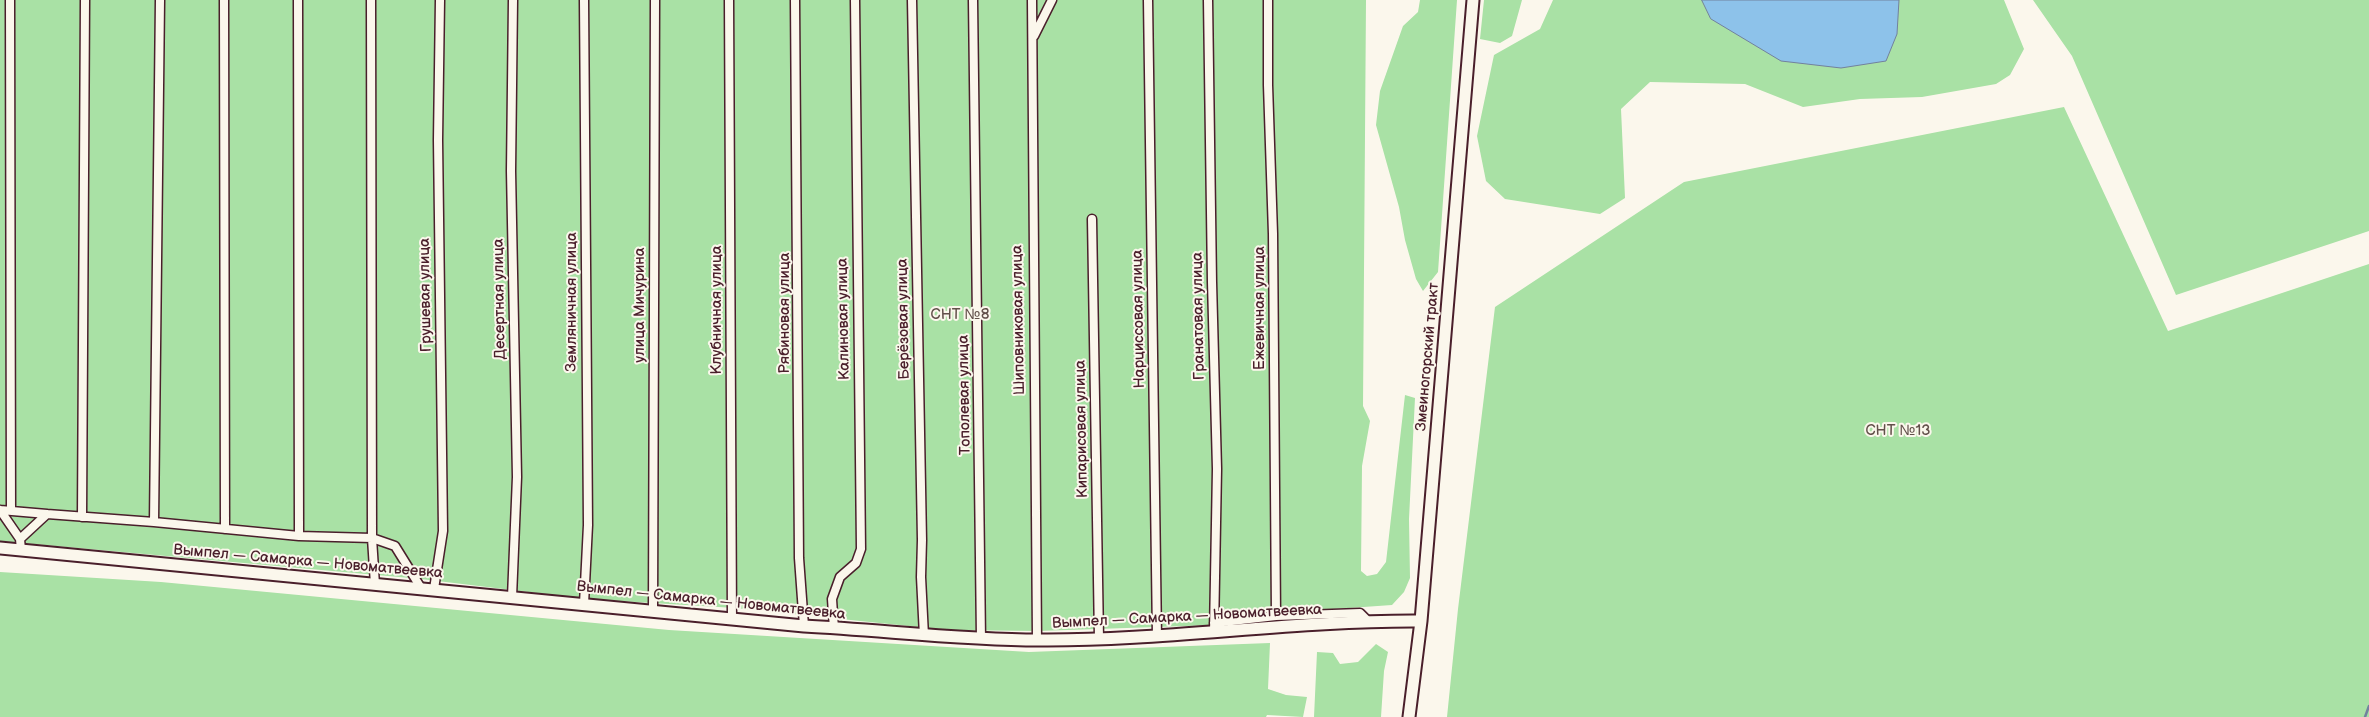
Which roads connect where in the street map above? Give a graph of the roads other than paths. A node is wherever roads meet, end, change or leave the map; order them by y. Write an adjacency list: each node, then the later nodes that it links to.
1 (10, 0): 25 (street)
2 (85, 0): 27 (street)
3 (160, 0): 28 (street)
4 (224, 0): 29 (street)
5 (298, 0): 30 (street)
6 (371, 0): 31 (street)
7 (440, 0): 36 (street, Грушевая улица)
8 (513, 0): 37 (street, Десертная улица)
9 (584, 0): 38 (street, Земляничная улица)
10 (655, 0): 39 (street, улица Мичурина)
11 (729, 0): 41 (street, Клубничная улица)
12 (796, 0): 44 (street, Рябиновая улица)
13 (855, 0): 46 (street, Калиновая улица)
14 (912, 0): 47 (street, Берёзовая улица)
15 (973, 0): 50 (street, Тополевая улица)
16 (1032, 0): 22 (street, Шиповниковая улица)
17 (1052, 0): 22 (street)
18 (1148, 0): 48 (street, Нарциссовая улица)
19 (1208, 0): 45 (street, Гранатовая улица)
20 (1268, 0): 40 (street, Ежевичная улица)
21 (1473, 0): 43 (main road, Змеиногорский тракт)
22 (1033, 38): 51 (street, Шиповниковая улица)
23 (1092, 220): 49 (street, Кипарисовая улица)
24 (0, 510): 25 (street); 32 (street)
25 (11, 511): 26 (street)
26 (47, 514): 27 (street); 32 (street)
27 (82, 517): 28 (street)
28 (154, 522): 29 (street)
29 (225, 529): 30 (street)
30 (299, 536): 31 (street)
31 (372, 538): 34 (street); 35 (street)
32 (21, 545): 33 (main road, Вымпел — Самарка — Новоматвеевка); 34 (main road, Вымпел — Самарка — Новоматвеевка)
33 (0, 548)
34 (375, 585): 35 (main road, Вымпел — Самарка — Новоматвеевка)
35 (421, 588): 36 (main road, Вымпел — Самарка — Новоматвеевка)
36 (434, 589): 37 (main road, Вымпел — Самарка — Новоматвеевка)
37 (512, 596): 38 (main road, Вымпел — Самарка — Новоматвеевка)
38 (584, 604): 39 (main road, Вымпел — Самарка — Новоматвеевка)
39 (653, 611): 41 (main road, Вымпел — Самарка — Новоматвеевка)
40 (1276, 616): 42 (street); 45 (street)
41 (732, 619): 44 (main road, Вымпел — Самарка — Новоматвеевка)
42 (1368, 621): 43 (main road, Вымпел — Самарка — Новоматвеевка); 45 (main road, Вымпел — Самарка — Новоматвеевка)
43 (1421, 622): 52 (main road, Змеиногорский тракт)
44 (804, 626): 46 (main road, Вымпел — Самарка — Новоматвеевка)
45 (1214, 628): 48 (main road, Вымпел — Самарка — Новоматвеевка)
46 (834, 629): 47 (main road, Вымпел — Самарка — Новоматвеевка)
47 (924, 636): 50 (main road, Вымпел — Самарка — Новоматвеевка)
48 (1157, 637): 49 (main road, Вымпел — Самарка — Новоматвеевка)
49 (1099, 638): 51 (main road, Вымпел — Самарка — Новоматвеевка)
50 (981, 639): 51 (main road, Вымпел — Самарка — Новоматвеевка)
51 (1037, 640)
52 (1409, 717)

